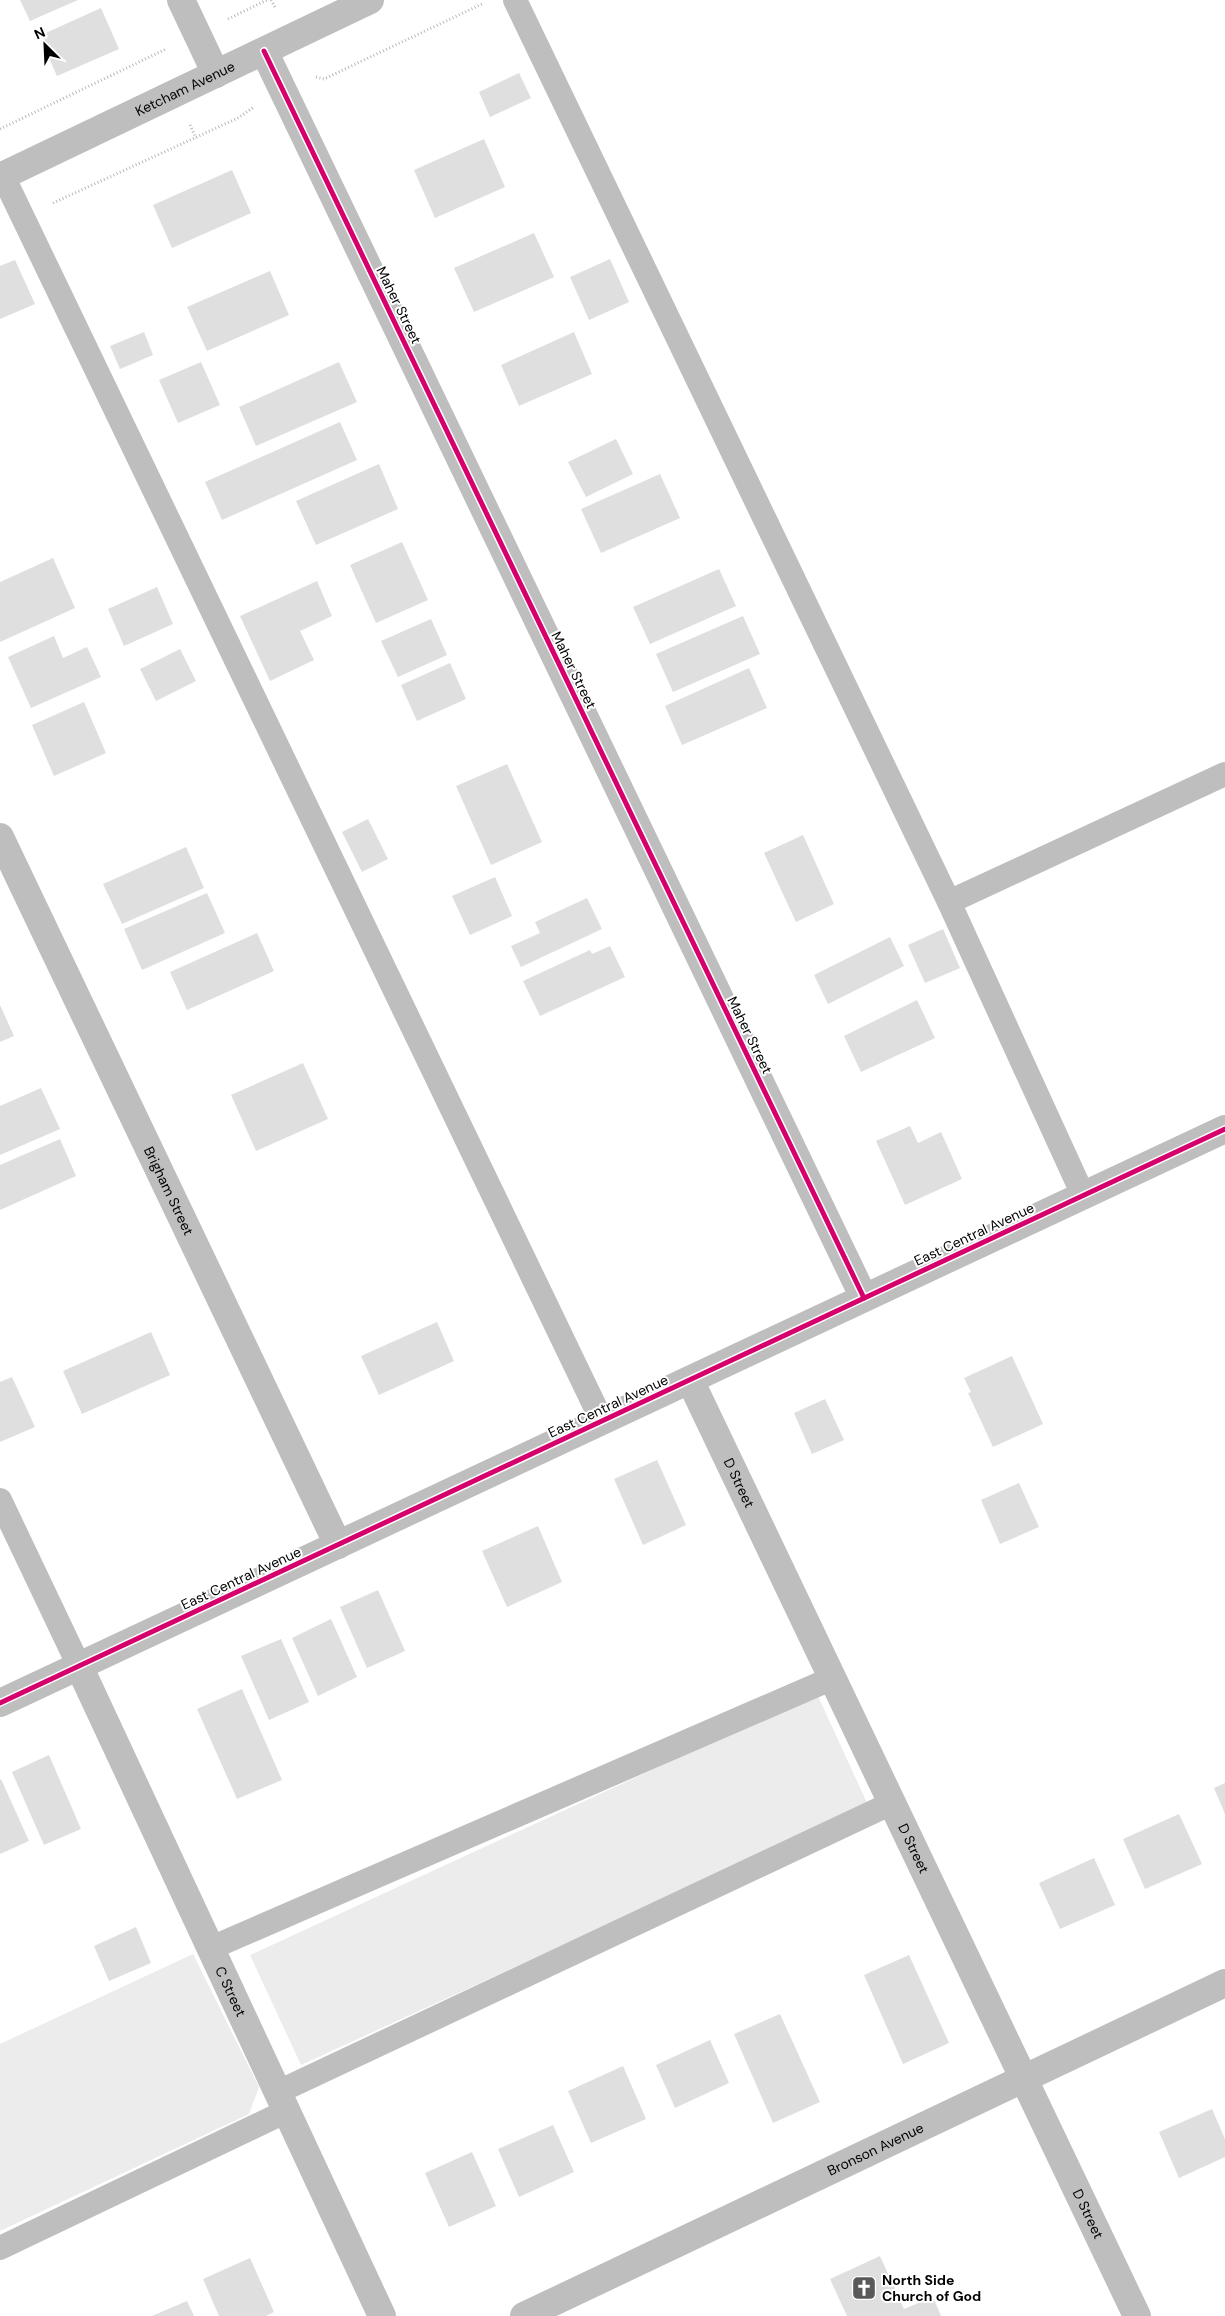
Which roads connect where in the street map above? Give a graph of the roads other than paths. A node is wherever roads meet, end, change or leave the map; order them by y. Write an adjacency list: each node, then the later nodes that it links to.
1 (181, 0): 5 (street)
2 (370, 0): 4 (street, Ketcham Avenue)
3 (515, 0): 9 (lane)
4 (264, 51): 5 (street, Ketcham Avenue); 12 (street, Maher Street)
5 (216, 74): 6 (street, Ketcham Avenue)
6 (1, 177): 14 (lane)
7 (1225, 774): 9 (lane)
8 (0, 837): 16 (street, Brigham Street)
9 (949, 902): 11 (lane)
10 (1225, 1129): 11 (street, East Central Avenue)
11 (1083, 1195): 12 (street, East Central Avenue)
12 (864, 1298): 13 (street, East Central Avenue)
13 (690, 1380): 14 (street, East Central Avenue); 18 (street, D Street)
14 (602, 1421): 16 (street, East Central Avenue)
15 (0, 1500): 17 (lane)
16 (338, 1545): 17 (street, East Central Avenue)
17 (79, 1666): 19 (street, East Central Avenue); 21 (street, C Street)
18 (833, 1678): 20 (street, D Street); 21 (lane)
19 (0, 1703)
20 (892, 1803): 23 (street, D Street); 24 (lane)
21 (211, 1948): 24 (street, C Street)
22 (1225, 1982): 23 (street, Bronson Avenue)
23 (1024, 2078): 27 (street, Bronson Avenue); 28 (street, D Street)
24 (282, 2102): 25 (lane); 26 (street, C Street)
25 (0, 2248)
26 (382, 2316)
27 (524, 2316)
28 (1137, 2316)

